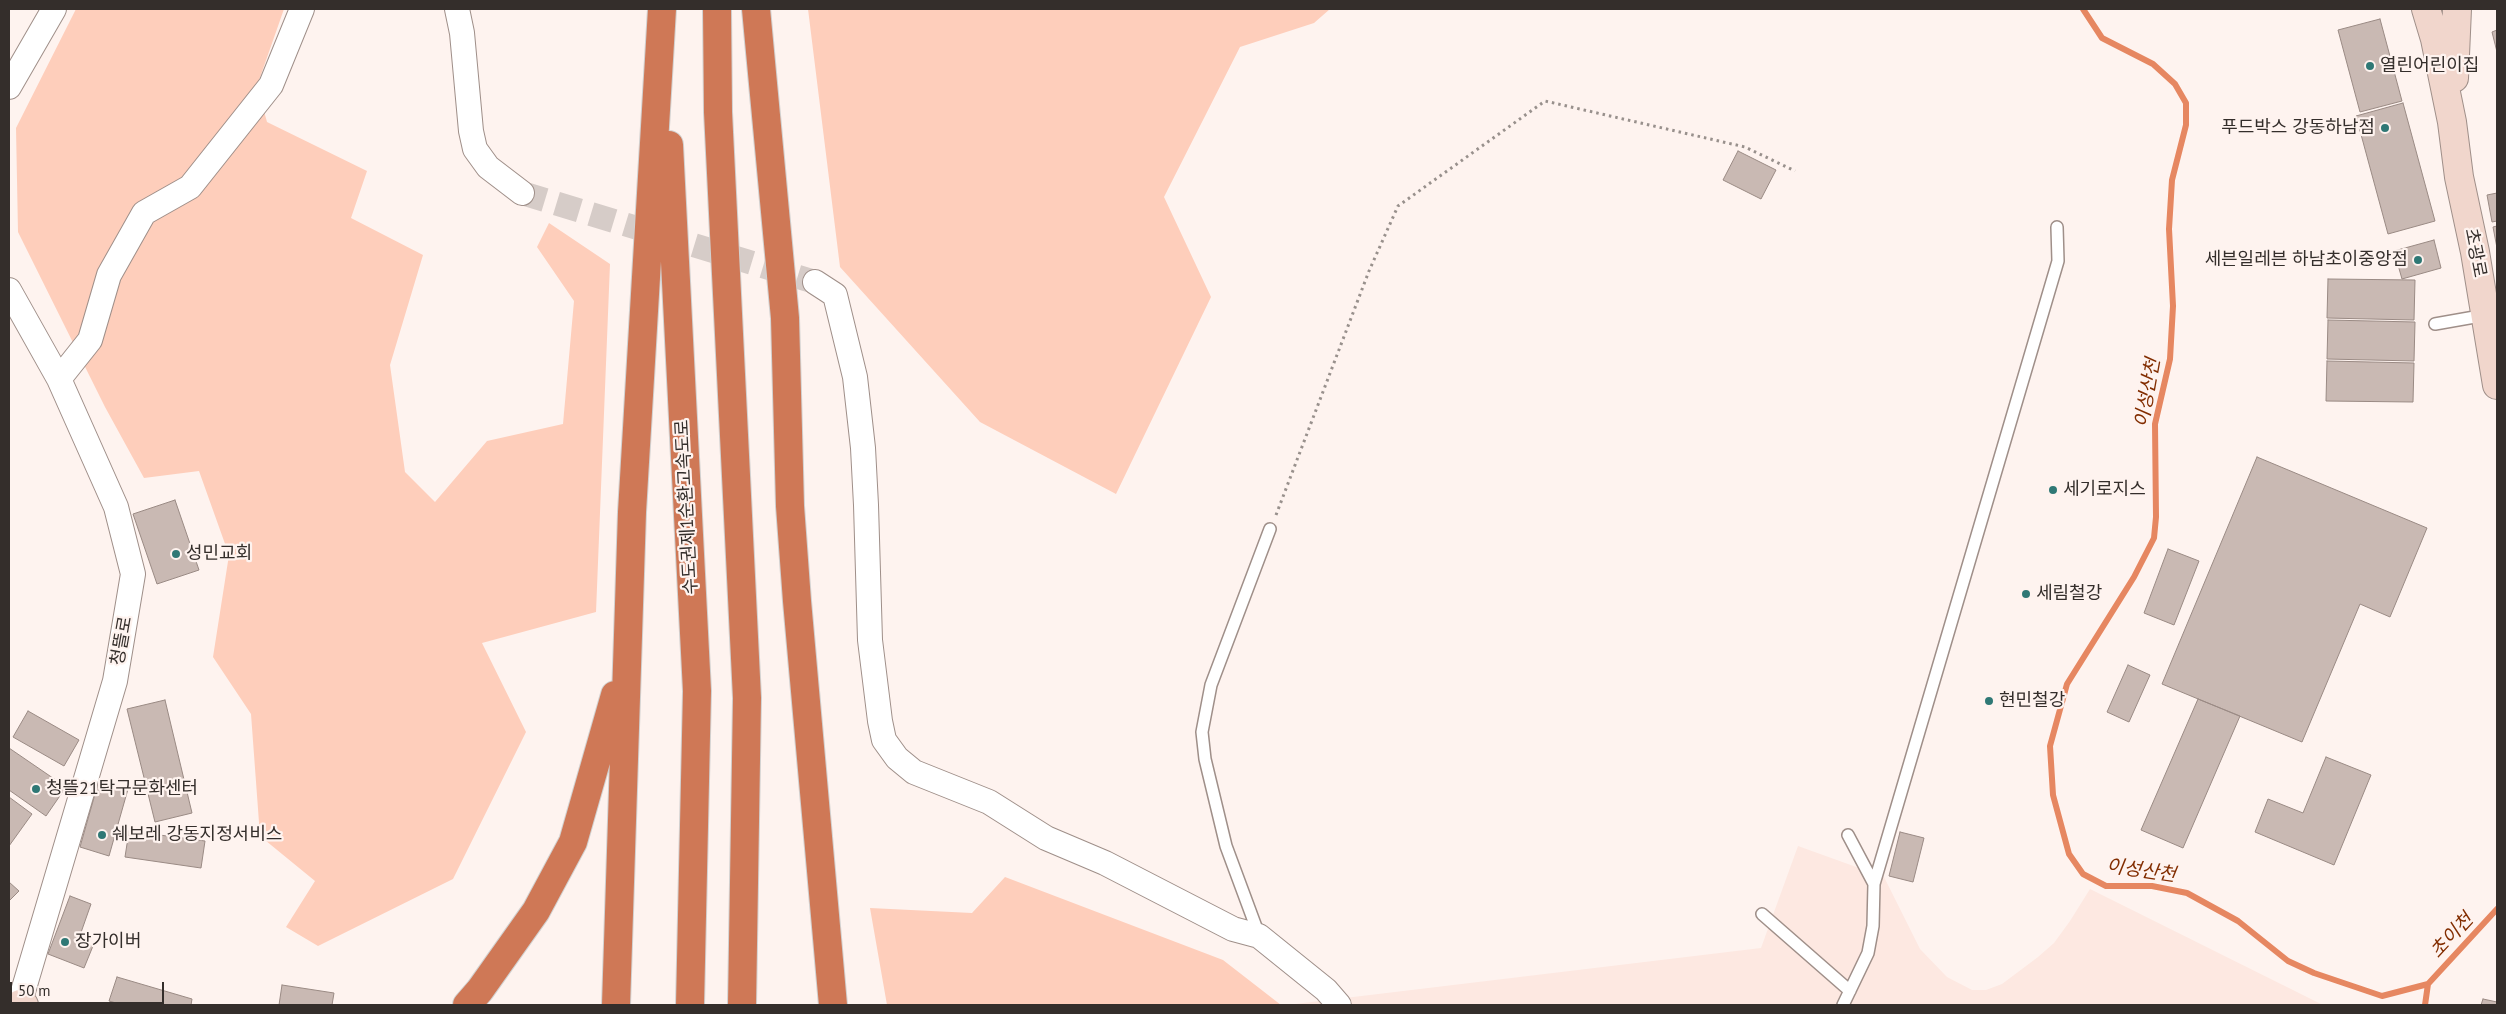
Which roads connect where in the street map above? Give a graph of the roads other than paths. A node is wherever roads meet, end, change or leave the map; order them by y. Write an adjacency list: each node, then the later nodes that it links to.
1 (54, 9): 9 (street)
2 (302, 9): 17 (street)
3 (457, 9): 11 (street)
4 (662, 9): 20 (highway); 29 (highway, 수도권제1순환고속도로)
5 (717, 9): 30 (highway)
6 (756, 9): 31 (highway)
7 (2426, 9): 10 (street, 초광로)
8 (2457, 9): 10 (street, 초광로)
9 (9, 87)
10 (2452, 122): 15 (street, 초광로)
11 (522, 193)
12 (2057, 227): 22 (lane)
13 (815, 282): 24 (street)
14 (9, 290): 17 (street, 청뜰로)
15 (2486, 315): 16 (lane); 18 (street, 초광로)
16 (2435, 324)
17 (59, 379): 26 (street, 청뜰로)
18 (2497, 385)
19 (1270, 529): 24 (lane)
20 (626, 652): 27 (highway); 28 (highway)
21 (1848, 836): 22 (lane)
22 (1874, 884): 25 (lane)
23 (1762, 914): 25 (lane)
24 (1259, 936): 32 (street)
25 (1850, 991): 33 (lane)
26 (21, 1005)
27 (467, 1005)
28 (616, 1005)
29 (690, 1005)
30 (742, 1005)
31 (833, 1005)
32 (1339, 1005)
33 (1844, 1005)

